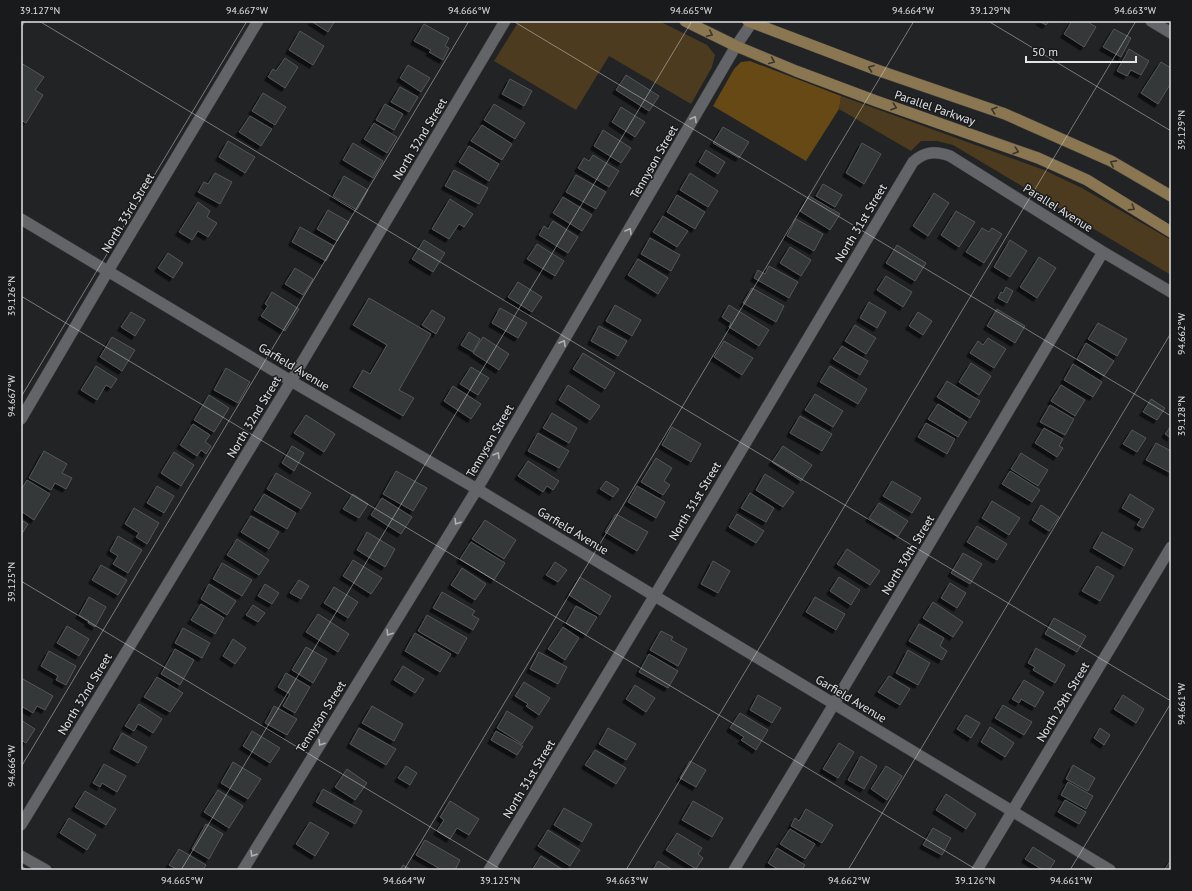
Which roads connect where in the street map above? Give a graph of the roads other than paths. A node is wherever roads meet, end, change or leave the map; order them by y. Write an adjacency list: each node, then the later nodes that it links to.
1 (258, 21): 13 (street, North 33rd Street)
2 (505, 21): 15 (street, North 32nd Street)
3 (685, 21): 7 (main road, Parallel Parkway, one-way to 7)
4 (1151, 21): 6 (street)
5 (751, 22): 7 (street, Tennyson Street); 9 (main road, Parallel Parkway, one-way to 5)
6 (1171, 33)
7 (736, 46): 11 (main road, Parallel Parkway, one-way to 11); 17 (street, Tennyson Street, one-way to 7)
8 (930, 153): 12 (street, Parallel Avenue); 19 (street, North 31st Street)
9 (1171, 196)
10 (21, 219): 13 (street, Garfield Avenue)
11 (1171, 232)
12 (1103, 252): 14 (street, Parallel Avenue); 20 (street, North 30th Street)
13 (108, 270): 15 (street, Garfield Avenue); 16 (street, North 33rd Street)
14 (1171, 292)
15 (291, 381): 17 (street, Garfield Avenue); 22 (street, North 32nd Street)
16 (21, 419)
17 (477, 489): 19 (street, Garfield Avenue); 25 (street, Tennyson Street, one-way to 25)
18 (1171, 547): 21 (street, North 29th Street)
19 (655, 595): 20 (street, Garfield Avenue); 26 (street, North 31st Street)
20 (834, 704): 21 (street, Garfield Avenue); 27 (street, North 30th Street)
21 (1012, 811): 28 (street, North 29th Street); 29 (street, Garfield Avenue)
22 (21, 825)
23 (21, 856): 24 (street)
24 (46, 870)
25 (243, 870)
26 (489, 870)
27 (734, 870)
28 (976, 870)
29 (1110, 870)

